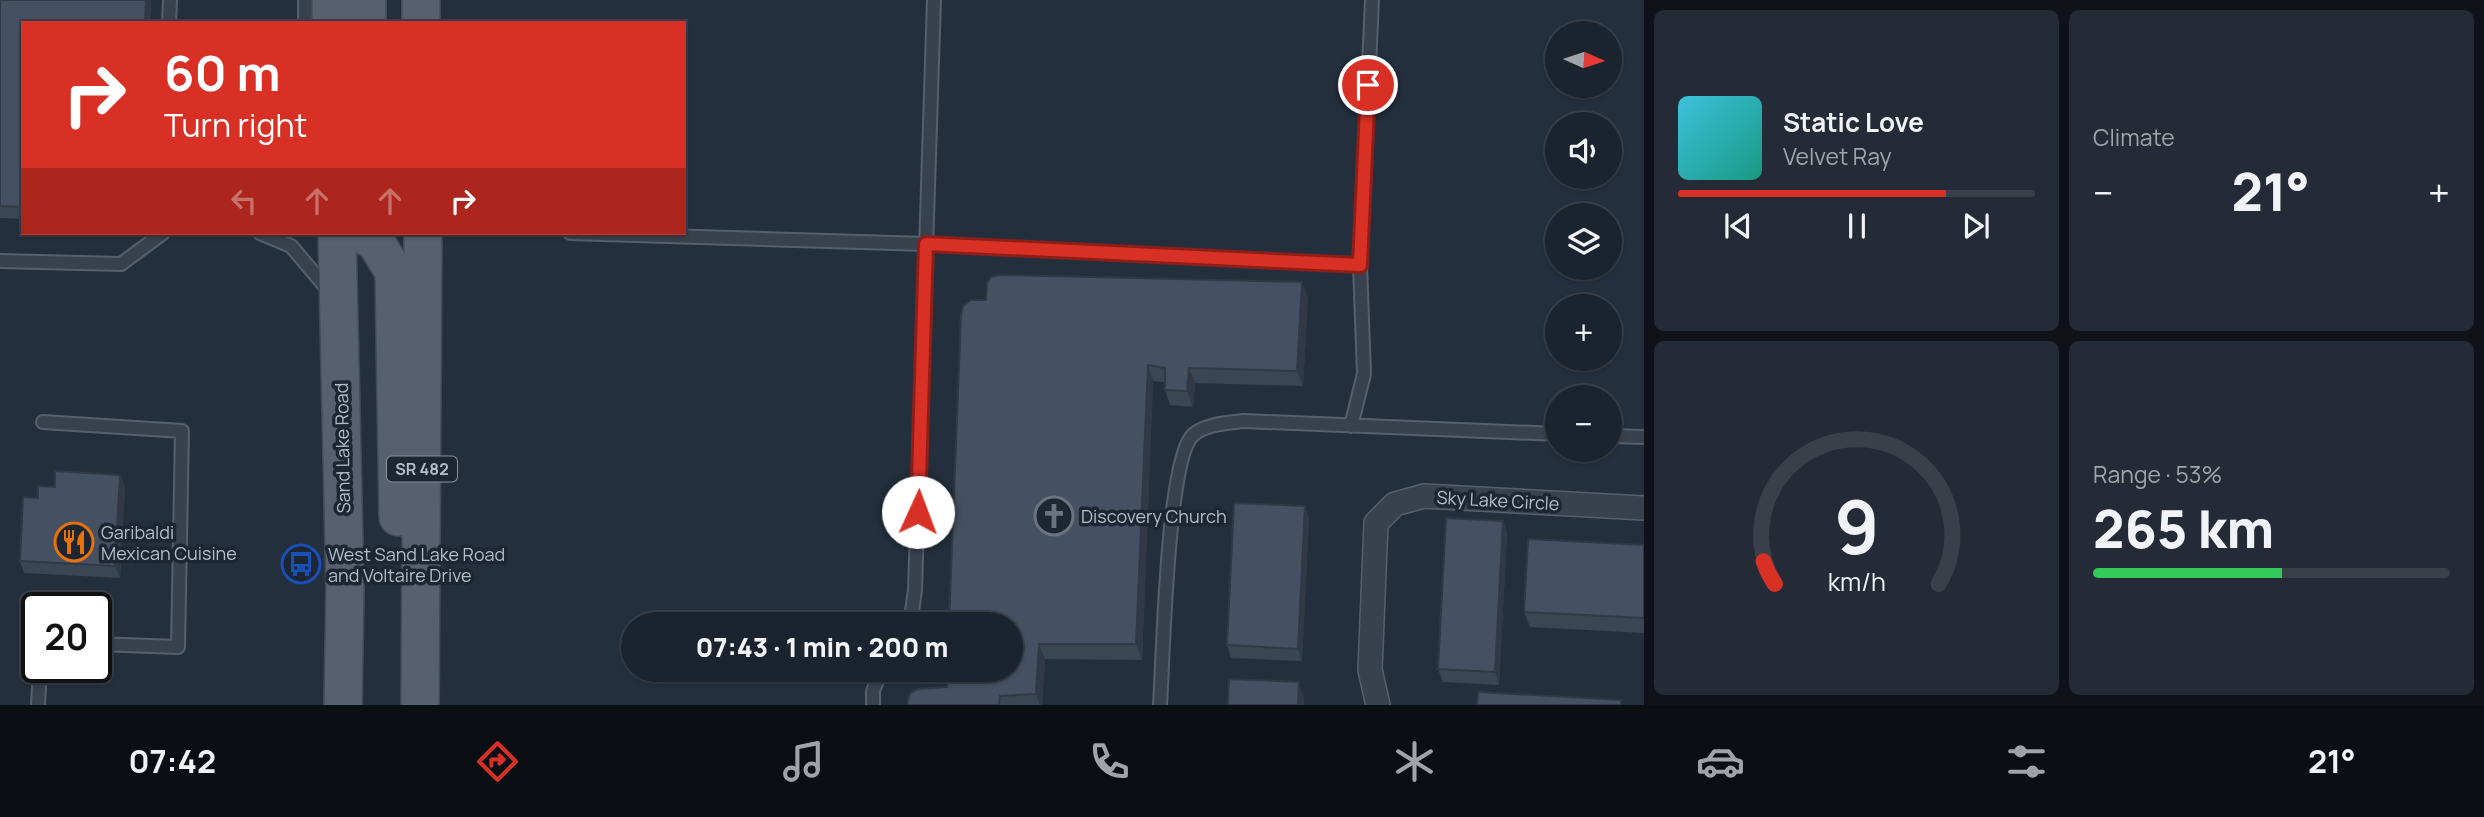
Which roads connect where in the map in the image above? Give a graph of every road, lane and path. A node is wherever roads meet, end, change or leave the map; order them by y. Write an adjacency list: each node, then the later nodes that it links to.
1 (170, 0): 8 (lane)
2 (305, 0): 9 (lane)
3 (331, 0): 10 (main road)
4 (367, 0): 11 (main road)
5 (421, 0): 12 (main road)
6 (934, 0): 19 (lane)
7 (1372, 0): 21 (lane)
8 (169, 21)
9 (305, 21)
10 (331, 21)
11 (368, 21)
12 (421, 21)
13 (160, 235): 20 (lane)
14 (265, 235): 22 (lane)
15 (337, 235): 22 (main road, Sand Lake Road)
16 (363, 235): 30 (main road)
17 (423, 235): 30 (main road, SR 482)
18 (635, 235): 19 (lane)
19 (926, 244): 21 (lane); 29 (lane)
20 (0, 261)
21 (1360, 265): 24 (lane)
22 (339, 303): 35 (main road, Sand Lake Road)
23 (43, 422): 31 (lane)
24 (1352, 426): 25 (lane); 38 (lane)
25 (1545, 433)
26 (1622, 437): 27 (lane)
27 (1644, 438)
28 (1644, 508): 39 (street, Sky Lake Circle)
29 (912, 612)
30 (422, 634): 36 (main road, SR 482)
31 (112, 645)
32 (876, 682): 37 (lane)
33 (39, 683): 34 (lane)
34 (38, 705)
35 (343, 705)
36 (420, 705)
37 (873, 705)
38 (1160, 705)
39 (1378, 705)

